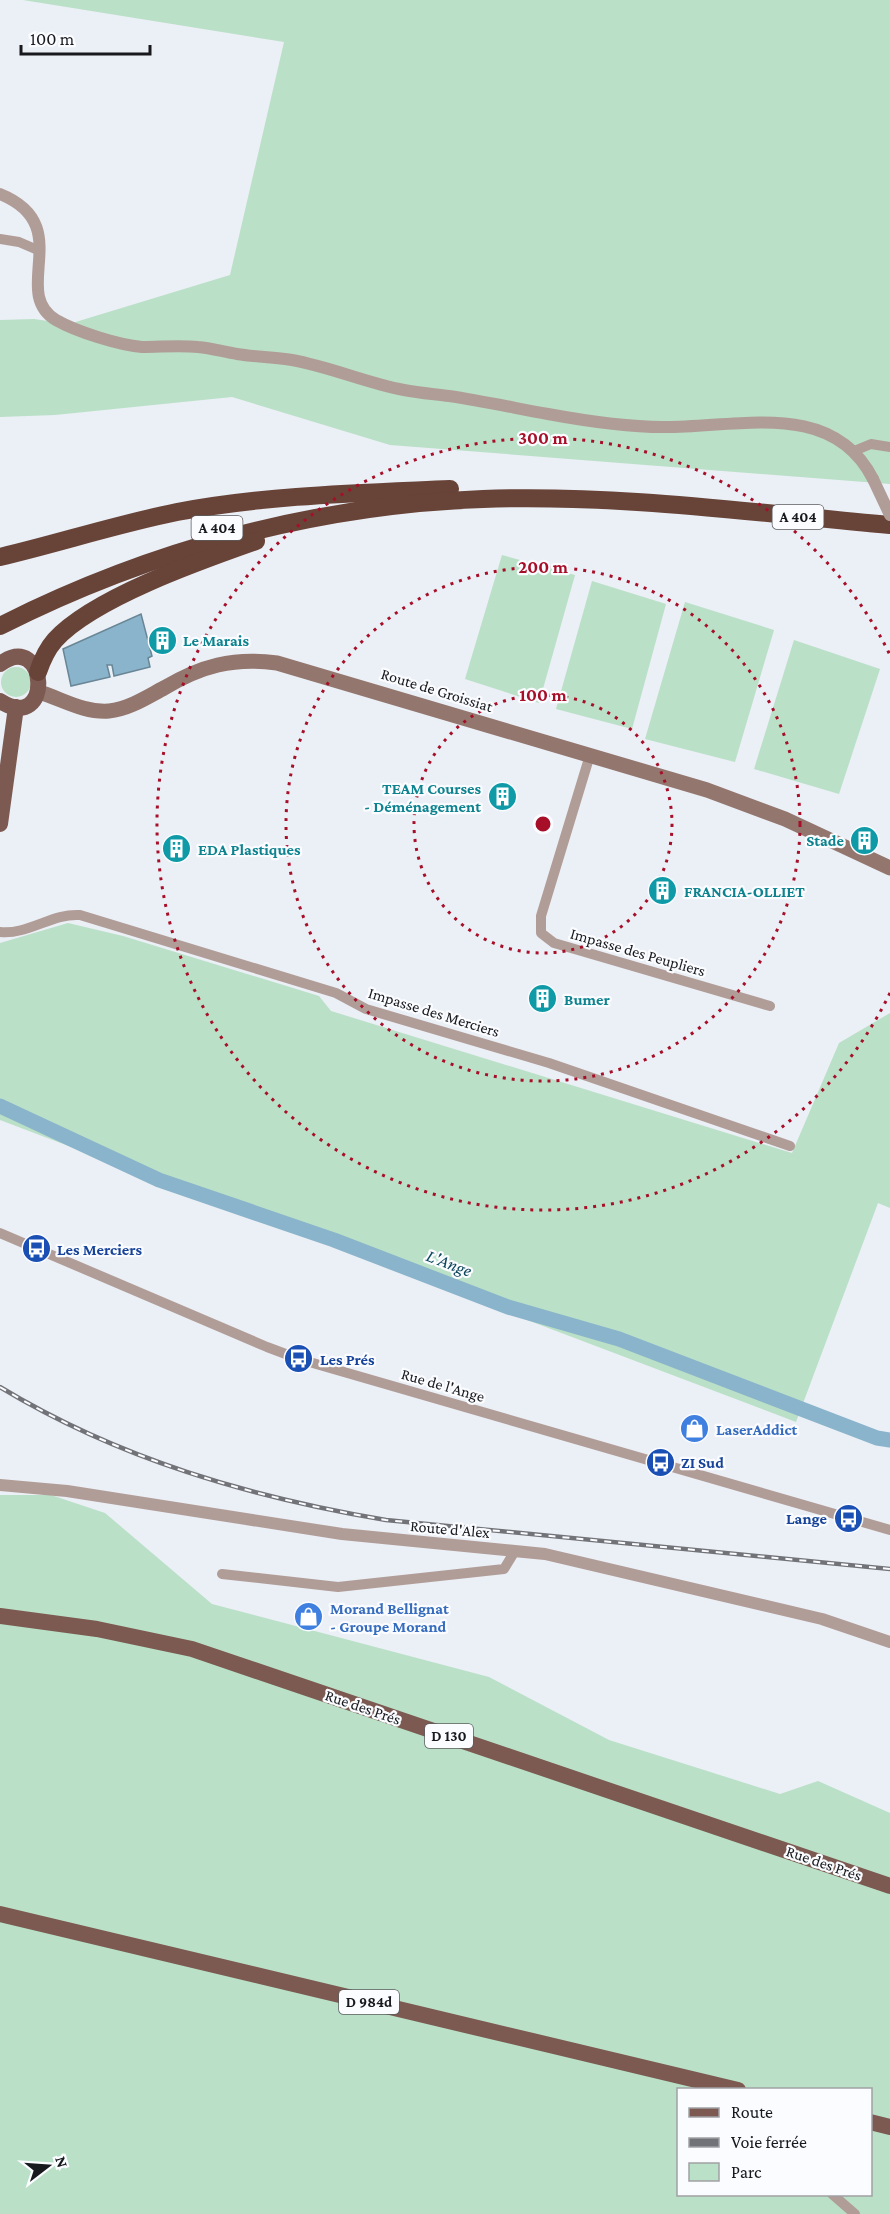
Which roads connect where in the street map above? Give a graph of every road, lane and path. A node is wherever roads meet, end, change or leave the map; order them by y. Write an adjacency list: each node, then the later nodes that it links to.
1 (0, 194): 3 (street)
2 (0, 239): 3 (street)
3 (40, 251): 5 (street)
4 (890, 447): 5 (street)
5 (854, 451): 8 (street, bridge)
6 (447, 489): 8 (highway, A 404); 10 (highway); 11 (highway, A 404)
7 (341, 513): 9 (highway, A 404); 12 (highway, A 404); 14 (highway)
8 (890, 514)
9 (890, 525)
10 (0, 557)
11 (0, 612)
12 (0, 626)
13 (1, 661): 14 (main road)
14 (38, 672): 15 (main road)
15 (39, 692): 17 (main road); 18 (main road, Route de Groissiat)
16 (0, 701): 17 (main road)
17 (16, 707): 19 (main road)
18 (590, 755): 20 (main road, Route de Groissiat); 22 (street, Impasse des Peupliers)
19 (0, 824)
20 (890, 868)
21 (0, 932): 23 (street, Impasse des Merciers)
22 (770, 1006)
23 (790, 1146)
24 (0, 1233): 26 (street, Rue de l'Ange)
25 (0, 1485): 27 (street, Route d'Alex)
26 (890, 1530)
27 (515, 1551): 28 (street); 30 (street, Route d'Alex)
28 (222, 1574)
29 (0, 1616): 31 (main road, Rue des Prés / D 130)
30 (890, 1642)
31 (890, 1886)
32 (0, 1914): 33 (main road, D 984d)
33 (730, 2088)
34 (872, 2122): 35 (main road)
35 (890, 2127)
36 (834, 2196): 37 (street)
37 (855, 2214)

